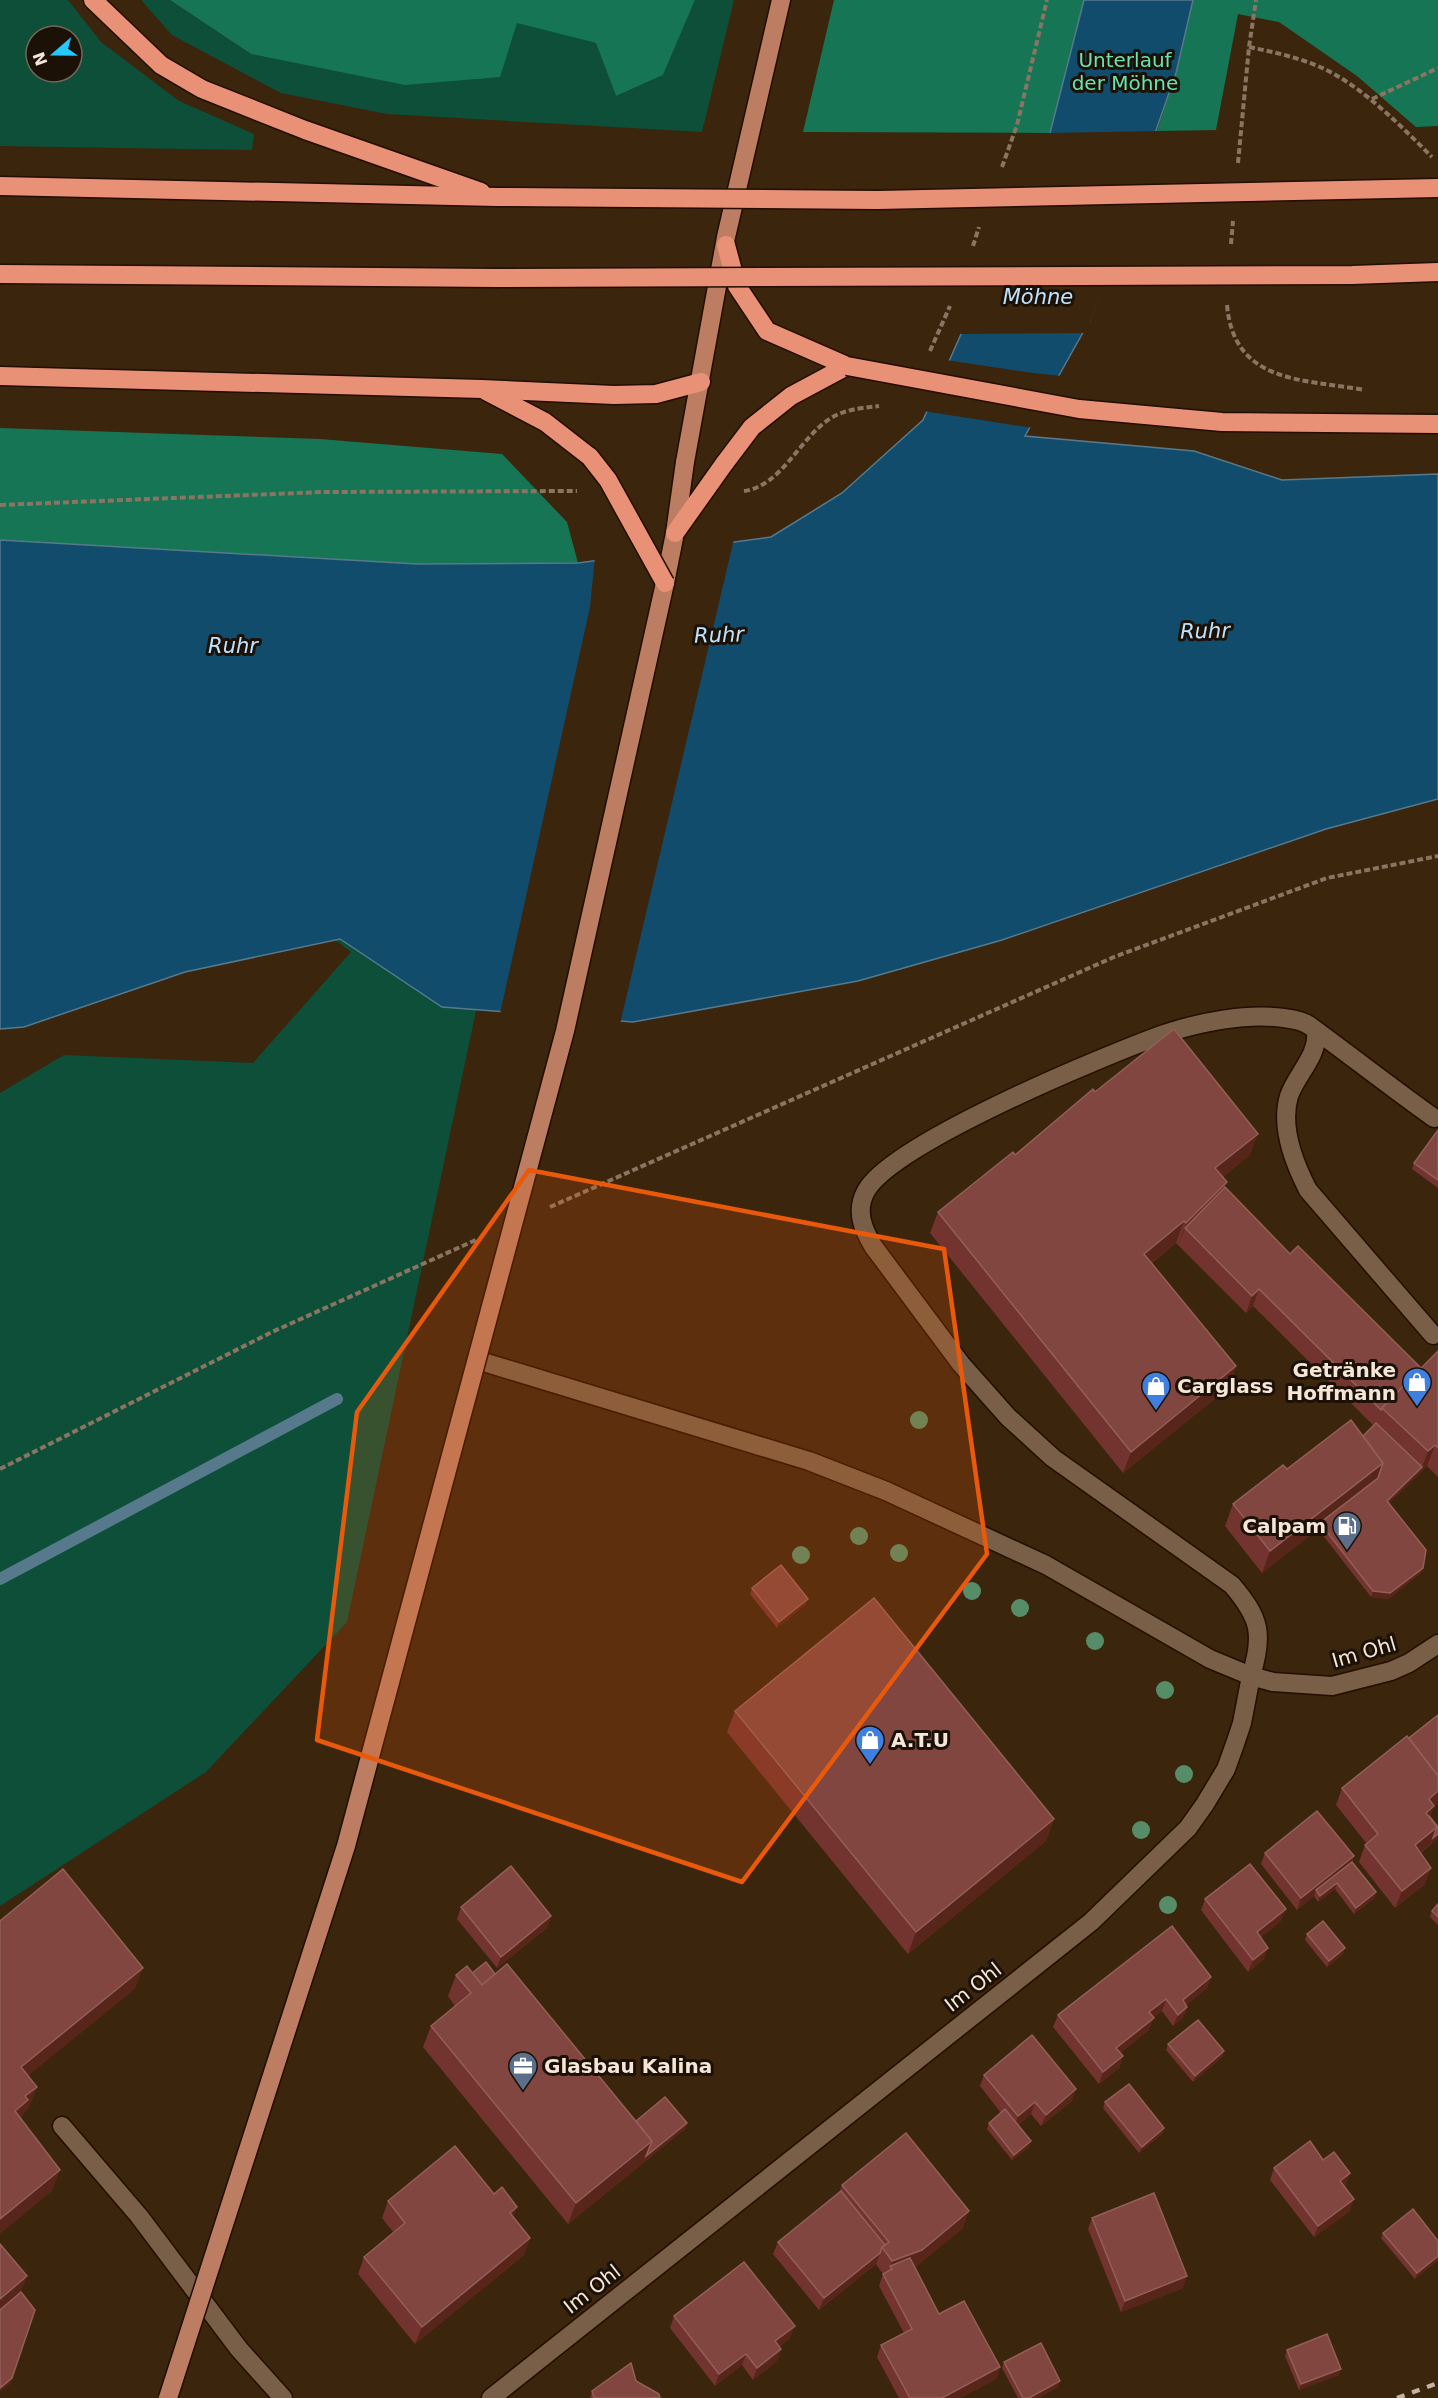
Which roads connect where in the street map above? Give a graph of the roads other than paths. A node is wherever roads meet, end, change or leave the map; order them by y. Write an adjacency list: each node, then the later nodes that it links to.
1 (93, 0): 5 (highway)
2 (781, 0): 6 (main road)
3 (0, 186): 5 (highway)
4 (1438, 188): 5 (highway, bridge)
5 (496, 197)
6 (726, 245): 9 (highway); 11 (main road)
7 (1438, 272): 8 (highway, bridge)
8 (0, 274)
9 (847, 366): 13 (highway, bridge); 14 (highway, bridge)
10 (0, 376): 12 (highway)
11 (701, 382): 12 (highway); 14 (main road, bridge)
12 (482, 389): 15 (highway, bridge)
13 (1438, 424)
14 (675, 534): 15 (main road)
15 (665, 584): 19 (main road, bridge)
16 (1316, 1032): 17 (street); 18 (street); 21 (street)
17 (1434, 1118)
18 (1433, 1335)
19 (477, 1360): 21 (street); 23 (main road, bridge)
20 (1438, 1644): 21 (street, Im Ohl)
21 (1251, 1676): 25 (street, Im Ohl)
22 (62, 2126): 24 (street)
23 (168, 2398)
24 (283, 2398)
25 (491, 2398)

